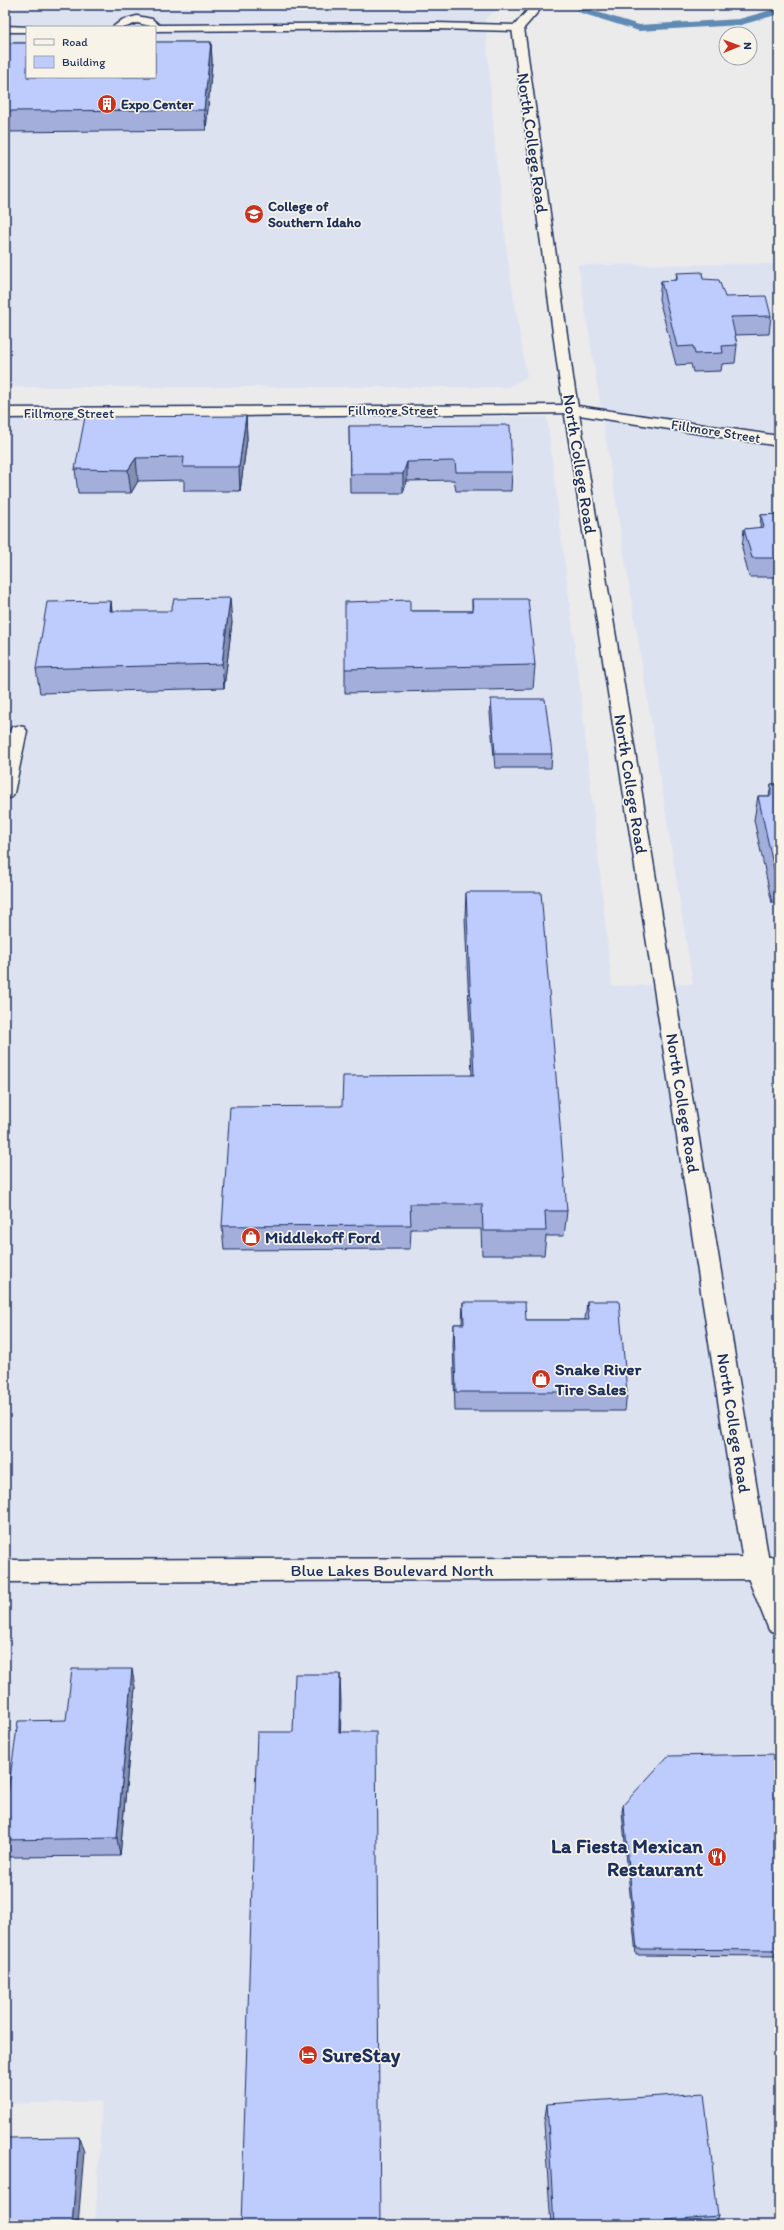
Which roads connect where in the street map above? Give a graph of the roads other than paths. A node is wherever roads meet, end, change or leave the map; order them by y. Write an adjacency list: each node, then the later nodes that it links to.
1 (538, 5): 5 (main road)
2 (121, 26): 3 (main road)
3 (153, 26)
4 (156, 28): 5 (main road)
5 (518, 28): 8 (main road, North College Road)
6 (5, 29): 7 (main road)
7 (26, 29)
8 (571, 410): 9 (main road, Fillmore Street); 10 (main road, Fillmore Street); 13 (main road, North College Road)
9 (5, 413)
10 (779, 441)
11 (18, 731): 12 (main road)
12 (5, 793)
13 (768, 1568): 14 (main road, Blue Lakes Boulevard North); 15 (main road, North College Road)
14 (5, 1571)
15 (779, 1622)

